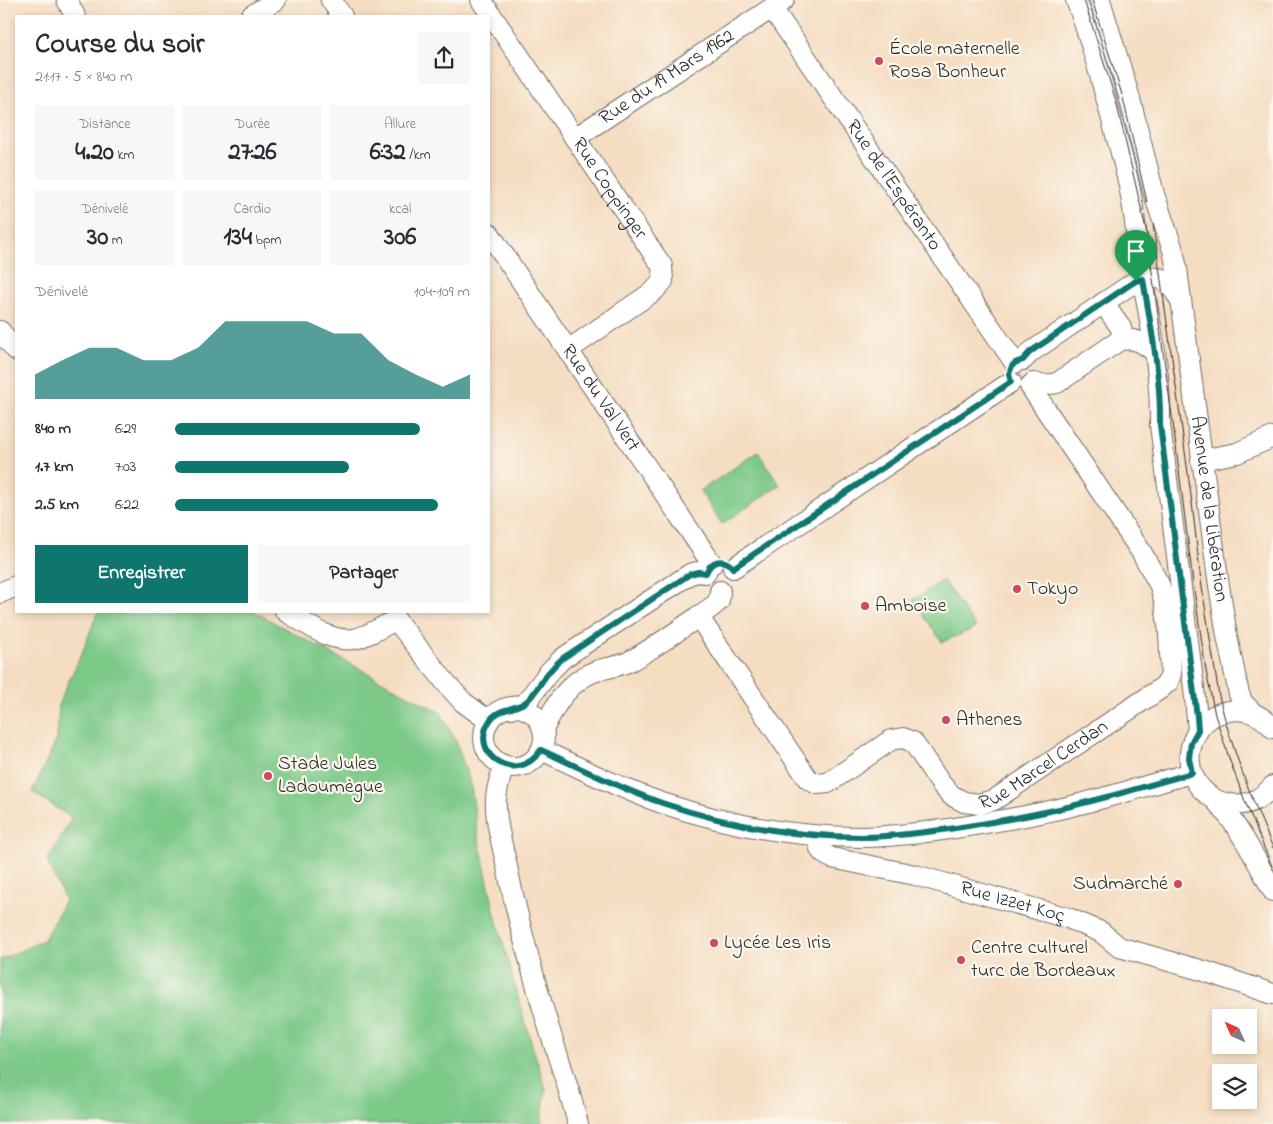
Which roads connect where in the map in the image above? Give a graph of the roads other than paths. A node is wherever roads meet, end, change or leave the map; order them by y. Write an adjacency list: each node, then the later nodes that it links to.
1 (67, 0): 8 (street)
2 (276, 0): 9 (street)
3 (331, 0): 10 (street)
4 (481, 0): 11 (street, Rue Coppinger)
5 (1076, 0): 13 (street, Avenue de la Libération)
6 (1100, 0): 14 (street, Avenue de la Libération)
7 (778, 4): 11 (street, Rue du 19 Mars 1962); 21 (street, Rue de l'Espéranto)
8 (74, 15)
9 (253, 15)
10 (341, 15)
11 (575, 138): 19 (street, Rue Coppinger)
12 (490, 234): 19 (street, Rue du Val Vert)
13 (1143, 279): 14 (street, Avenue de la Libération); 15 (street); 20 (street, Avenue de la Libération)
14 (1181, 301): 23 (street, Avenue de la Libération)
15 (1103, 303): 17 (street); 21 (street)
16 (0, 331): 18 (street)
17 (1120, 340): 20 (street); 21 (street)
18 (15, 349)
19 (568, 350): 24 (street, Rue du Val Vert)
20 (1155, 352): 36 (street, Avenue de la Libération)
21 (1022, 375): 25 (street); 31 (street, Rue Marcel Cerdan)
22 (1273, 437): 23 (street)
23 (1202, 460): 34 (street, Avenue de la Libération)
24 (709, 568): 25 (street); 27 (street); 32 (street)
25 (733, 568): 27 (street)
26 (15, 586): 28 (street)
27 (720, 591): 31 (street)
28 (0, 593)
29 (288, 613): 30 (street)
30 (393, 615): 33 (street)
31 (698, 616): 35 (street)
32 (511, 708): 33 (street); 35 (street)
33 (489, 721): 38 (street)
34 (1267, 722): 36 (street)
35 (543, 730): 37 (street)
36 (1198, 730): 39 (street)
37 (541, 750): 38 (street); 42 (street)
38 (504, 765): 45 (street)
39 (1192, 773): 41 (street); 42 (street)
40 (1273, 786): 41 (street)
41 (1216, 800): 43 (street)
42 (819, 836): 44 (street, Rue Izzet Koç)
43 (1273, 891)
44 (1272, 993)
45 (578, 1124)

